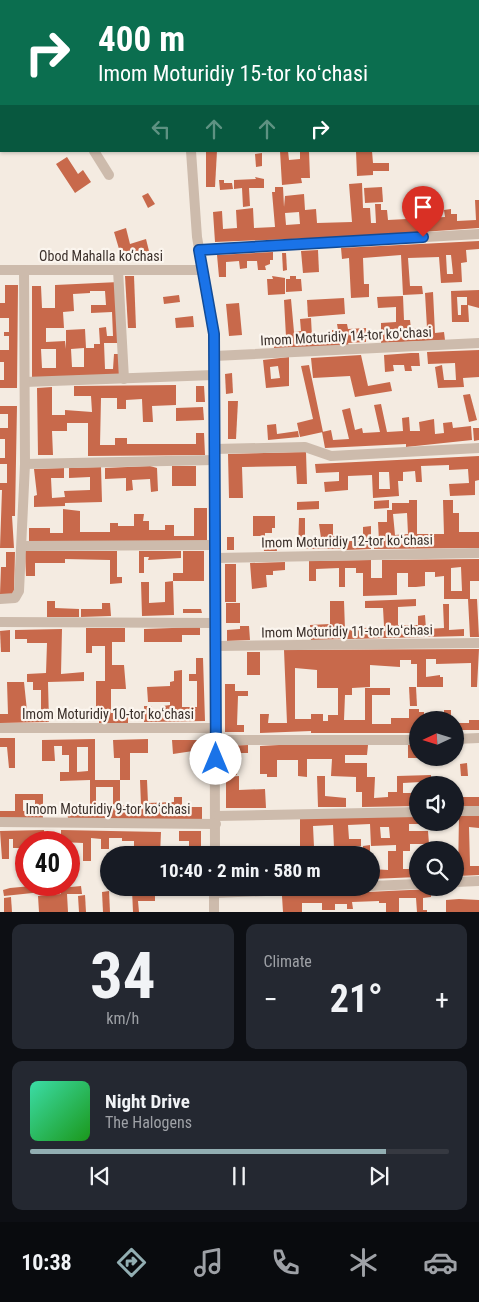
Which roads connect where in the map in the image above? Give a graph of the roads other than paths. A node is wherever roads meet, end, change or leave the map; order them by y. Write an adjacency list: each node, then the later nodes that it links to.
1 (95, 152): 3 (street)
2 (191, 152): 5 (street)
3 (109, 175)
4 (479, 234): 5 (street)
5 (199, 250): 9 (street)
6 (0, 270): 7 (street, Obod Mahalla ko‘chasi)
7 (24, 270): 8 (street, Obod Mahalla ko‘chasi); 14 (street)
8 (118, 270): 9 (street, Obod Mahalla ko‘chasi); 13 (street)
9 (202, 270): 11 (street)
10 (479, 342): 11 (street, Imom Moturidiy 14-tor koʻchasi)
11 (214, 356): 12 (street)
12 (214, 375): 13 (street); 16 (street)
13 (124, 379): 14 (street)
14 (25, 382): 17 (street)
15 (479, 448): 16 (street)
16 (215, 455): 17 (street); 19 (street)
17 (25, 464): 18 (street)
18 (22, 546): 19 (street); 22 (street)
19 (215, 546): 21 (street)
20 (479, 552): 21 (street, Imom Moturidiy 12-tor koʻchasi)
21 (216, 558): 24 (street)
22 (0, 600)
23 (0, 622): 24 (street)
24 (215, 623): 26 (street)
25 (479, 643): 26 (street, Imom Moturidiy 11-tor koʻchasi)
26 (216, 646): 28 (street)
27 (0, 728): 28 (street, Imom Moturidiy 10-tor koʻchasi)
28 (216, 728): 31 (street)
29 (479, 738): 30 (street)
30 (464, 739)
31 (216, 740): 32 (street); 36 (street)
32 (409, 740)
33 (479, 811): 35 (street)
34 (409, 812): 36 (street, Imom Moturidiy 9-tor koʻchasi)
35 (464, 812)
36 (216, 820): 37 (street, Imom Moturidiy 9-tor koʻchasi); 38 (street)
37 (0, 822)
38 (215, 846)
39 (479, 881): 40 (street)
40 (464, 882)
41 (409, 884): 42 (street)
42 (380, 886)
43 (214, 896): 44 (street)
44 (214, 912)

